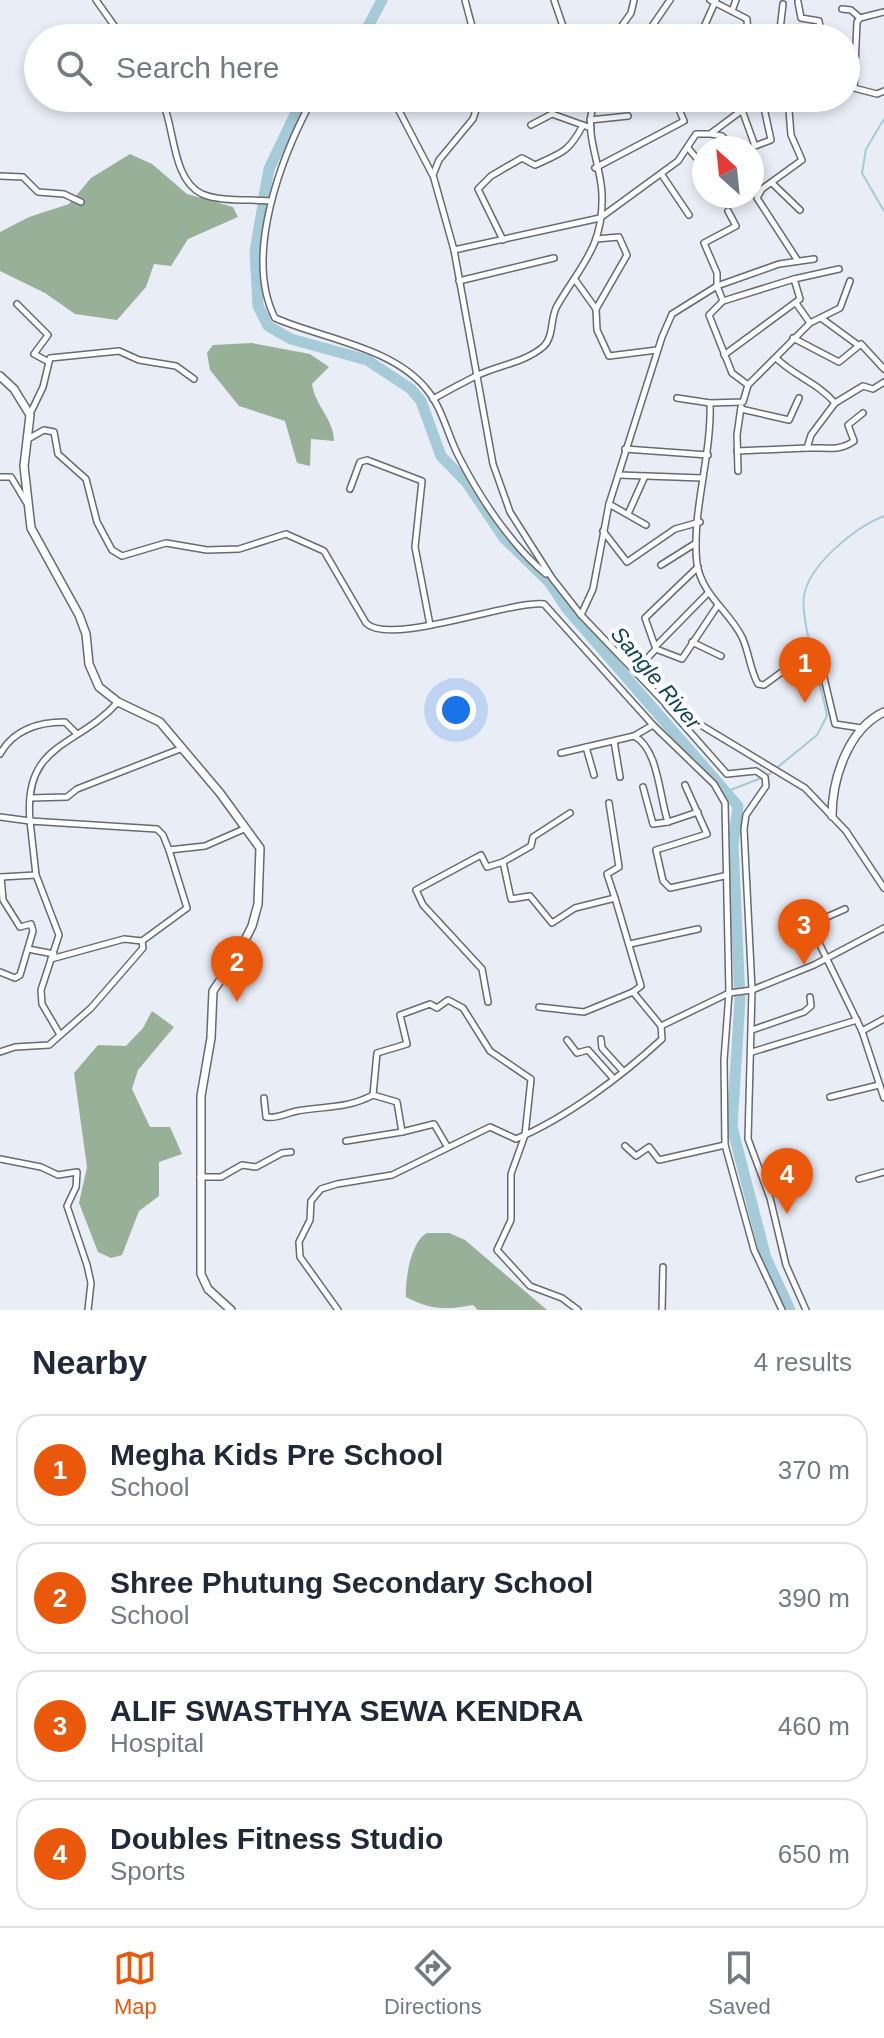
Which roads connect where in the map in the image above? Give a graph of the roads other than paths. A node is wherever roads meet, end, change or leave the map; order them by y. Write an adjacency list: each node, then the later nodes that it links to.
1 (96, 0): 14 (street)
2 (465, 0): 15 (street)
3 (554, 0): 16 (street)
4 (634, 0): 17 (street)
5 (670, 0): 18 (street)
6 (714, 0): 11 (street); 19 (street)
7 (736, 0): 11 (street)
8 (798, 2): 22 (street)
9 (783, 4): 21 (street)
10 (842, 9): 13 (street)
11 (732, 11): 20 (street)
12 (884, 12): 13 (street)
13 (860, 18): 23 (street)
14 (113, 24)
15 (471, 24)
16 (562, 24)
17 (623, 24)
18 (654, 24)
19 (705, 24)
20 (748, 24)
21 (781, 24)
22 (820, 24)
23 (859, 24)
24 (860, 90): 25 (street)
25 (884, 91)
26 (168, 112): 50 (street)
27 (306, 112): 50 (street)
28 (400, 112): 46 (street)
29 (475, 112): 46 (street)
30 (592, 112): 37 (street)
31 (680, 112): 45 (street)
32 (738, 112): 41 (street)
33 (745, 112): 34 (street)
34 (764, 112)
35 (789, 112): 49 (street)
36 (628, 116): 37 (street)
37 (590, 120): 40 (street)
38 (531, 125): 39 (street)
39 (583, 125): 40 (street); 57 (street)
40 (591, 128): 45 (street)
41 (710, 134): 42 (street); 43 (street)
42 (722, 136)
43 (688, 148): 44 (street); 47 (street)
44 (692, 153)
45 (595, 168): 55 (street)
46 (433, 175): 58 (street)
47 (662, 175): 54 (street); 55 (street)
48 (0, 176): 51 (street)
49 (772, 183): 52 (street); 61 (street)
50 (271, 201): 88 (street)
51 (81, 202)
52 (800, 210)
53 (728, 211): 67 (street)
54 (689, 215)
55 (600, 218): 56 (street); 57 (street)
56 (596, 239): 65 (street); 71 (street)
57 (503, 240): 58 (street)
58 (454, 250): 64 (street)
59 (554, 258): 64 (street)
60 (814, 259): 61 (street)
61 (798, 261): 67 (street)
62 (839, 269): 63 (street)
63 (794, 279): 68 (street); 69 (street)
64 (459, 281): 82 (street)
65 (576, 281): 71 (street); 82 (street)
66 (850, 281): 72 (street)
67 (717, 286): 68 (street); 76 (street)
68 (723, 301): 77 (street)
69 (796, 303): 73 (street); 77 (street)
70 (17, 304): 79 (street)
71 (596, 309): 76 (street)
72 (821, 318): 73 (street); 75 (street)
73 (810, 323): 74 (street)
74 (793, 338): 75 (street); 78 (street)
75 (858, 345): 80 (street)
76 (657, 350): 96 (street)
77 (724, 355): 85 (street)
78 (776, 358): 85 (street); 90 (street)
79 (47, 361): 83 (street); 93 (street)
80 (884, 369)
81 (0, 376): 93 (street)
82 (474, 376): 88 (street); 114 (street)
83 (194, 379)
84 (884, 382): 90 (street)
85 (748, 385): 91 (street)
86 (677, 398): 89 (street)
87 (799, 398): 91 (street)
88 (433, 399): 114 (street)
89 (710, 403): 91 (street); 98 (street)
90 (835, 403): 95 (street)
91 (742, 406): 97 (street)
92 (863, 413): 95 (street)
93 (30, 415): 94 (street)
94 (27, 439): 105 (street); 118 (street)
95 (807, 448): 97 (street)
96 (625, 449): 98 (street); 100 (street)
97 (737, 451): 99 (street)
98 (708, 455): 103 (street)
99 (738, 471)
100 (619, 475): 101 (street); 106 (street)
101 (645, 476): 103 (street); 107 (street)
102 (0, 477): 105 (street)
103 (702, 478): 108 (street)
104 (350, 489): 118 (street)
105 (26, 502): 123 (street)
106 (609, 504): 107 (street); 110 (street)
107 (628, 514): 109 (street)
108 (700, 522): 110 (street); 111 (street)
109 (646, 525)
110 (602, 530): 117 (street)
111 (696, 543): 112 (street); 113 (street)
112 (661, 565)
113 (698, 567): 115 (street); 120 (street)
114 (552, 578): 117 (street)
115 (708, 593): 116 (street); 120 (street)
116 (718, 605): 119 (street); 127 (street)
117 (581, 615): 122 (street)
118 (430, 625): 126 (street)
119 (692, 642): 120 (street); 121 (street)
120 (656, 647): 122 (street)
121 (721, 656)
122 (635, 671): 124 (street)
123 (118, 702): 128 (street); 132 (street)
124 (666, 704): 143 (street); 166 (street)
125 (884, 712): 127 (street)
126 (653, 725): 129 (street); 151 (street)
127 (861, 728): 143 (street)
128 (77, 734): 134 (street); 139 (street)
129 (634, 736): 130 (street); 146 (street)
130 (614, 741): 131 (street); 136 (street)
131 (586, 747): 133 (street); 135 (street)
132 (180, 749): 139 (street); 147 (street)
133 (561, 753)
134 (0, 754)
135 (594, 775)
136 (620, 777)
137 (685, 785): 141 (street)
138 (643, 787): 146 (street)
139 (30, 798): 145 (street)
140 (609, 803): 154 (street)
141 (698, 812): 146 (street); 151 (street)
142 (570, 813): 149 (street)
143 (832, 816): 153 (street)
144 (0, 817): 145 (street)
145 (30, 821): 148 (street); 150 (street)
146 (668, 822)
147 (244, 829): 148 (street); 198 (street)
148 (169, 850): 160 (street)
149 (503, 862): 154 (street); 170 (street)
150 (36, 875): 152 (street); 163 (street)
151 (724, 876): 168 (street)
152 (1, 877): 162 (street)
153 (884, 888)
154 (615, 898): 161 (street)
155 (800, 904): 157 (street)
156 (845, 909): 157 (street)
157 (811, 924): 164 (street)
158 (884, 928): 164 (street)
159 (698, 929): 161 (street)
160 (142, 941): 163 (street); 177 (street)
161 (630, 944): 167 (street)
162 (28, 949): 163 (street); 165 (street)
163 (52, 957): 177 (street)
164 (828, 958): 166 (street); 173 (street)
165 (0, 972)
166 (750, 990): 168 (street); 175 (street)
167 (633, 992): 171 (street); 174 (street)
168 (732, 992): 174 (street); 192 (street)
169 (810, 997): 175 (street)
170 (488, 1002)
171 (539, 1007)
172 (884, 1019): 176 (street)
173 (857, 1020): 176 (street); 181 (street)
174 (661, 1026): 182 (street)
175 (752, 1030): 181 (street)
176 (862, 1031): 184 (street)
177 (59, 1033): 180 (street)
178 (601, 1039): 182 (street)
179 (567, 1040): 183 (street)
180 (0, 1052)
181 (752, 1052): 207 (street)
182 (622, 1070): 183 (street)
183 (613, 1078): 190 (street)
184 (879, 1085): 186 (street); 188 (street)
185 (373, 1095): 187 (street); 189 (street); 190 (street)
186 (830, 1097)
187 (264, 1098)
188 (884, 1098)
189 (402, 1132): 191 (street); 193 (street)
190 (525, 1135): 193 (street); 204 (street)
191 (346, 1141)
192 (725, 1145): 194 (street); 206 (street)
193 (447, 1146): 203 (street)
194 (625, 1146)
195 (291, 1152): 198 (street)
196 (1, 1158): 201 (street)
197 (884, 1172): 199 (street)
198 (199, 1177): 202 (street)
199 (859, 1179)
200 (663, 1267): 205 (street)
201 (88, 1310)
202 (231, 1310)
203 (338, 1310)
204 (578, 1310)
205 (662, 1310)
206 (782, 1310)
207 (806, 1310)

